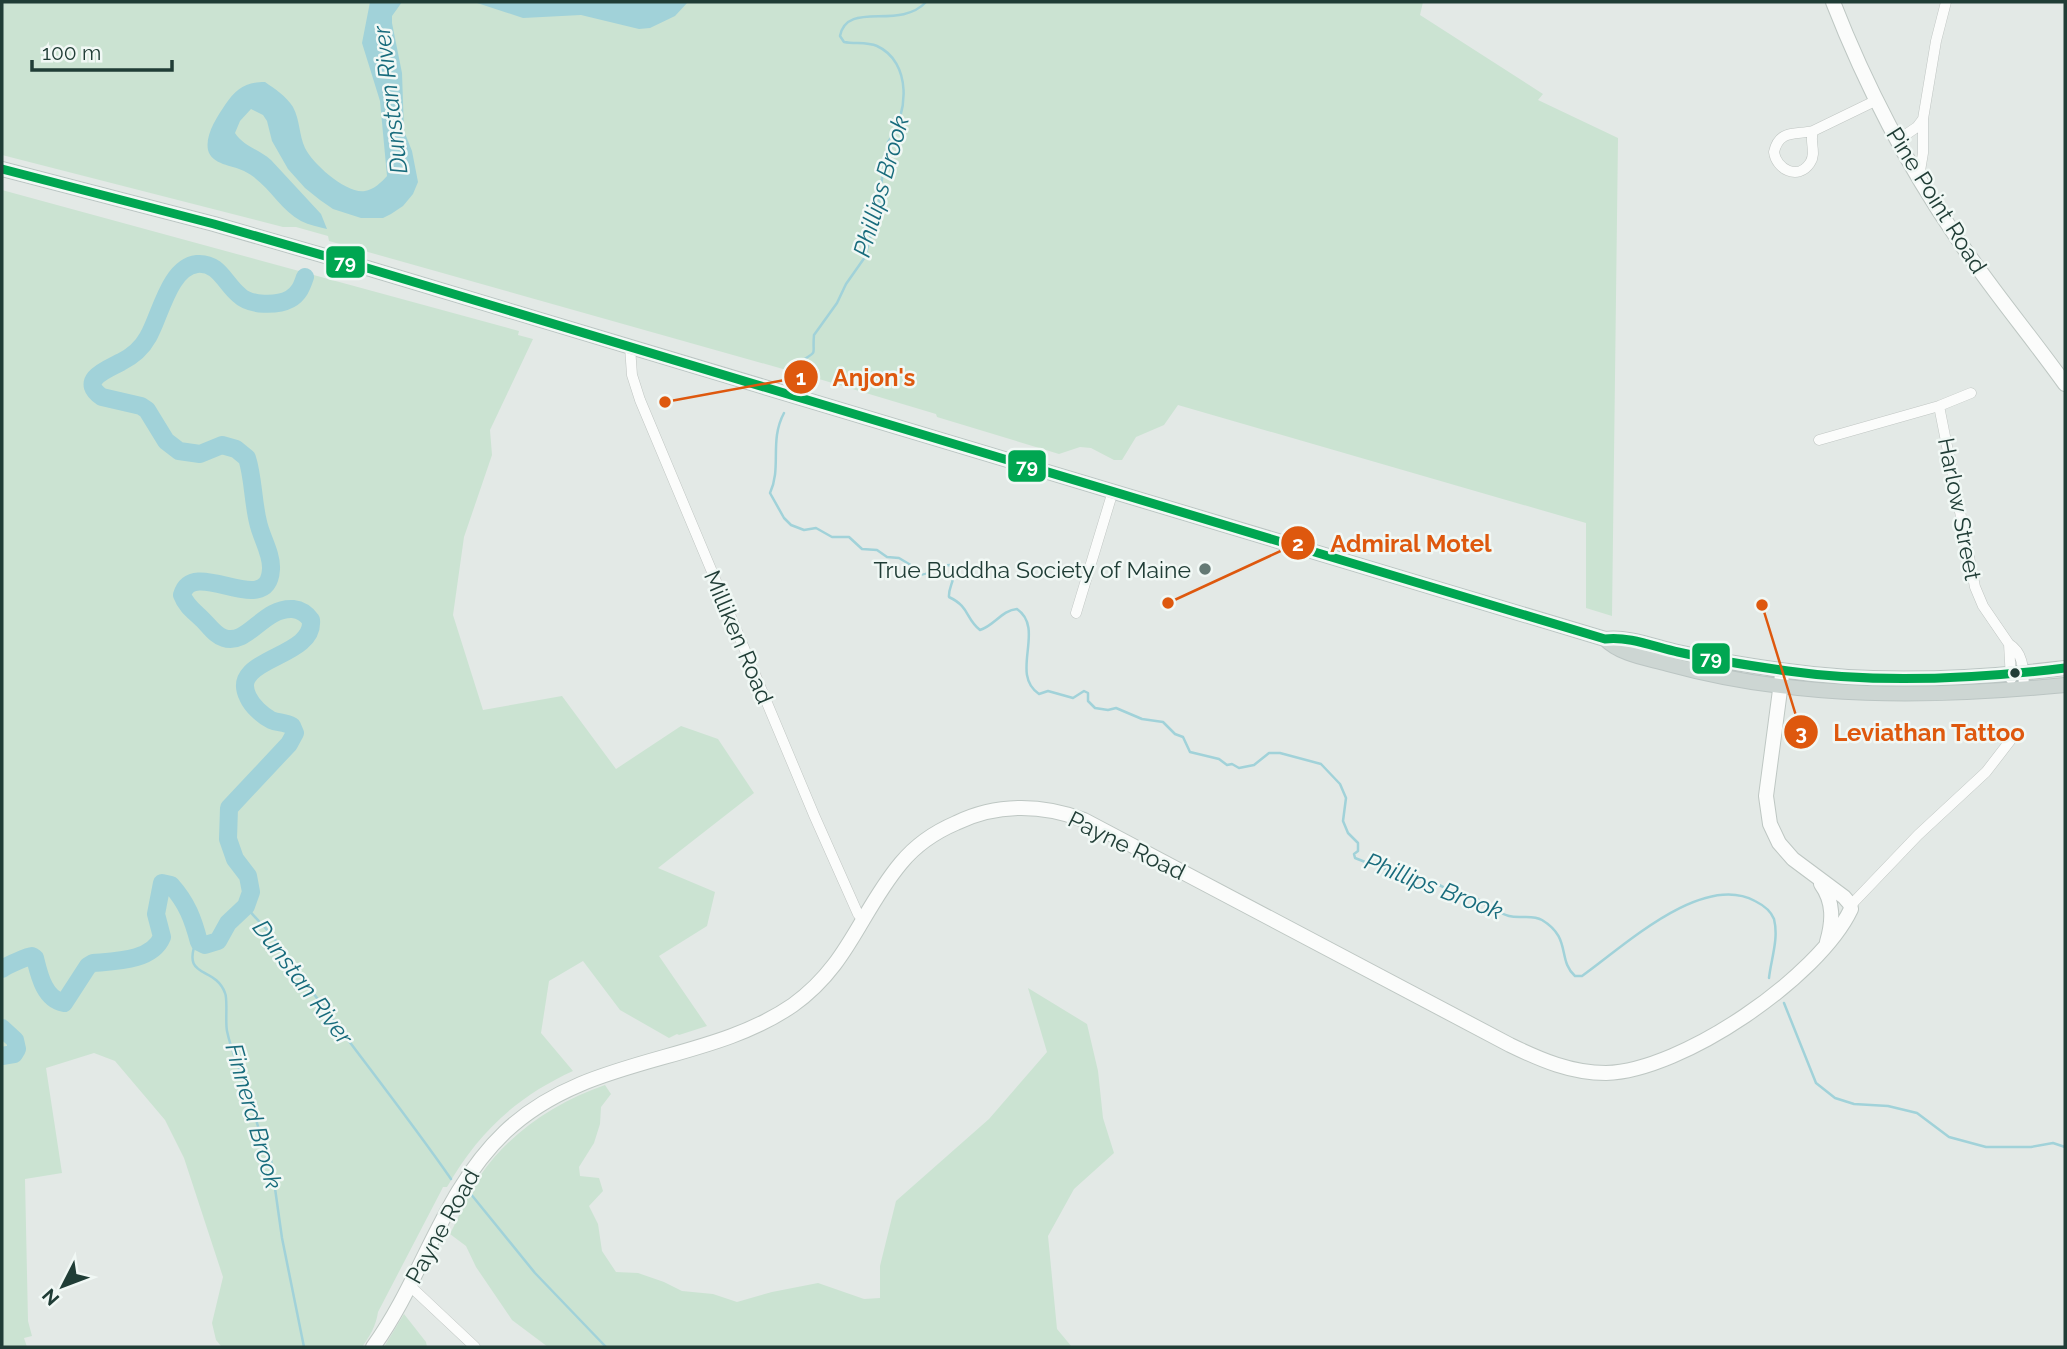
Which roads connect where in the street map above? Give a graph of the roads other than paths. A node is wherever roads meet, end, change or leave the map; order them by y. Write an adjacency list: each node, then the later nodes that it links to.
1 (1833, 2): 3 (main road, Pine Point Road)
2 (1946, 2): 4 (street)
3 (1877, 100): 5 (street); 6 (main road, Pine Point Road)
4 (1923, 119): 6 (street); 8 (street)
5 (1813, 131): 5 (street)
6 (1898, 140): 8 (main road, Pine Point Road)
7 (2, 169): 9 (main road)
8 (1919, 177): 10 (main road, Pine Point Road)
9 (630, 347): 14 (main road); 26 (street, Milliken Road)
10 (2065, 384)
11 (1970, 393): 12 (street)
12 (1939, 406): 13 (street); 19 (street, Harlow Street)
13 (1819, 440)
14 (1113, 491): 15 (street); 16 (main road)
15 (1076, 613)
16 (1605, 639): 18 (main road); 21 (main road)
17 (2065, 668): 19 (main road)
18 (1783, 670): 19 (main road); 21 (main road)
19 (2017, 673): 22 (street, Harlow Street)
20 (2065, 685): 22 (main road)
21 (1781, 687): 22 (main road); 24 (main road)
22 (2018, 690)
23 (2013, 737): 25 (street)
24 (1816, 877): 25 (main road); 27 (main road)
25 (1851, 905): 27 (main road, Payne Road)
26 (864, 921): 27 (main road, Payne Road); 28 (main road, Payne Road)
27 (1826, 947)
28 (409, 1285): 29 (main road, Payne Road); 30 (street)
29 (373, 1347)
30 (475, 1347)

